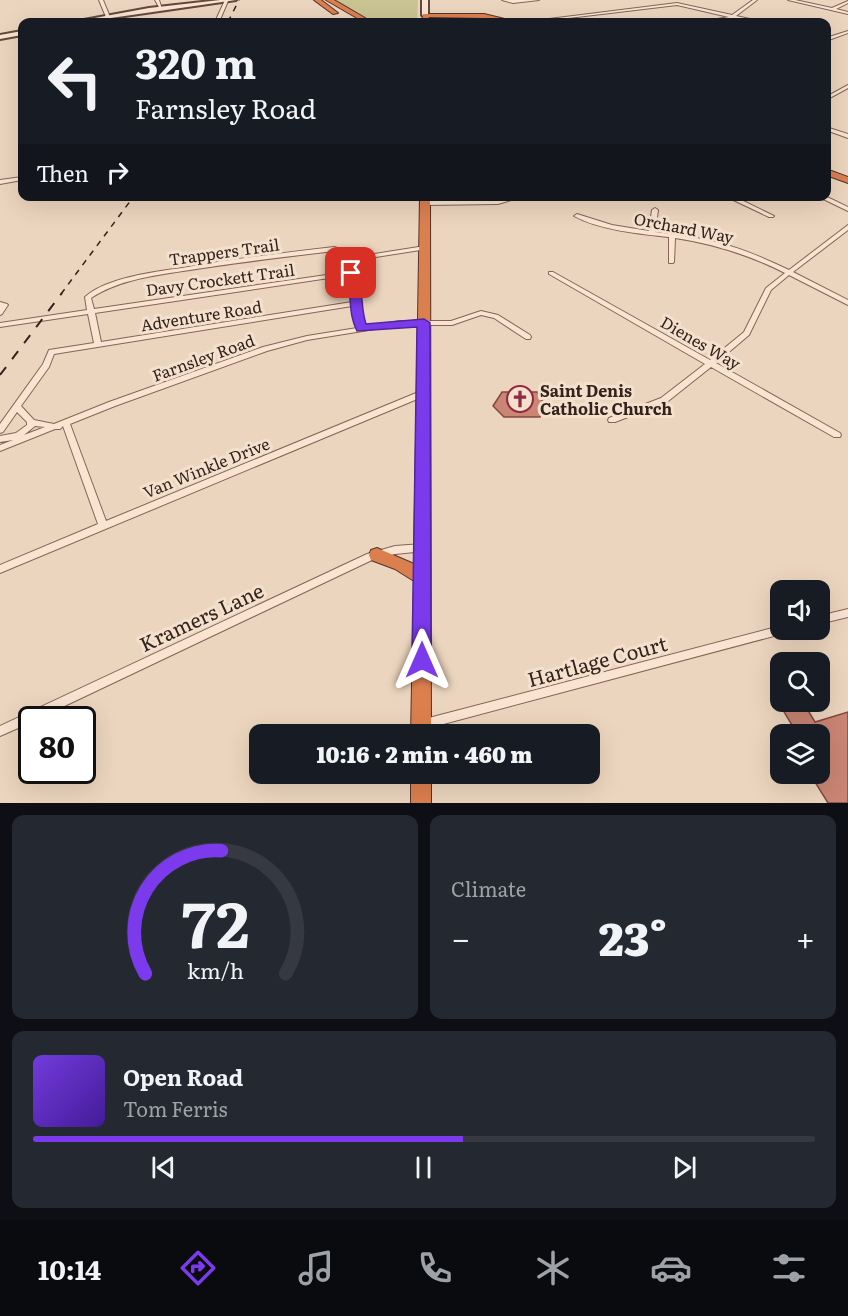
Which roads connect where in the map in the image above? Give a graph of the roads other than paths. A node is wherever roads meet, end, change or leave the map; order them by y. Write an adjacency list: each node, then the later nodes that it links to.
1 (101, 0): 17 (street)
2 (157, 0): 13 (street)
3 (233, 0): 9 (street)
4 (317, 0): 12 (highway)
5 (425, 0): 23 (street)
6 (537, 0): 10 (street)
7 (754, 0): 16 (street)
8 (790, 0): 14 (street)
9 (226, 1): 13 (street); 19 (street)
10 (506, 1)
11 (848, 2): 14 (street)
12 (327, 3): 20 (highway); 21 (highway); 22 (highway)
13 (161, 8): 18 (street)
14 (833, 9): 15 (street)
15 (848, 13)
16 (733, 16): 26 (street); 27 (street); 28 (street)
17 (106, 18)
18 (116, 18)
19 (220, 18)
20 (337, 18)
21 (348, 18)
22 (359, 18)
23 (425, 18)
24 (445, 18): 25 (highway)
25 (494, 18)
26 (560, 18)
27 (724, 18)
28 (741, 18)
29 (848, 33): 32 (street)
30 (18, 34): 31 (street)
31 (0, 37)
32 (831, 38)
33 (848, 86): 34 (street)
34 (831, 96)
35 (831, 130): 36 (street)
36 (848, 136)
37 (831, 174): 39 (highway)
38 (18, 180): 41 (street)
39 (848, 180)
40 (831, 181): 42 (highway)
41 (0, 182)
42 (848, 188)
43 (425, 201): 55 (highway)
44 (462, 201): 45 (street)
45 (502, 201)
46 (738, 201): 51 (street)
47 (831, 201): 48 (street)
48 (848, 208)
49 (655, 210): 53 (street)
50 (578, 216): 53 (street, Orchard Way)
51 (771, 216)
52 (848, 227): 60 (street)
53 (652, 234): 54 (street, Orchard Way)
54 (672, 237): 57 (street); 60 (street, Orchard Way)
55 (425, 248): 56 (street); 66 (highway)
56 (346, 260): 58 (street); 64 (street, Trappers Trail)
57 (671, 262)
58 (351, 273): 63 (street); 64 (street, Davy Crockett Trail)
59 (551, 273): 71 (street, Dienes Way)
60 (787, 274): 61 (street, Orchard Way); 71 (street)
61 (848, 303)
62 (2, 304): 65 (street)
63 (355, 304): 68 (street); 70 (street, Adventure Road)
64 (92, 312): 67 (street, Davy Crockett Trail); 70 (street)
65 (0, 313)
66 (424, 323): 68 (street, Farnsley Road); 69 (street, Farnsley Road); 72 (highway)
67 (0, 325)
68 (361, 328): 76 (street, Farnsley Road)
69 (528, 337)
70 (98, 345): 73 (street, Adventure Road)
71 (711, 363): 74 (street); 78 (street, Dienes Way)
72 (424, 393): 81 (street, Van Winkle Drive); 82 (highway)
73 (16, 407): 75 (street); 77 (street)
74 (612, 420)
75 (31, 422): 76 (street); 79 (street)
76 (62, 426): 80 (street, Farnsley Road); 81 (street)
77 (0, 430)
78 (837, 435)
79 (0, 439)
80 (0, 448)
81 (103, 526): 84 (street, Van Winkle Drive)
82 (422, 548): 83 (street, Kramers Lane); 85 (highway)
83 (377, 555): 85 (highway); 91 (street, Kramers Lane)
84 (0, 569)
85 (422, 578): 89 (highway)
86 (848, 613): 87 (street)
87 (830, 617)
88 (770, 633): 90 (street, Hartlage Court)
89 (421, 724)
90 (443, 724)
91 (0, 731)
92 (421, 784): 93 (highway)
93 (421, 803)

